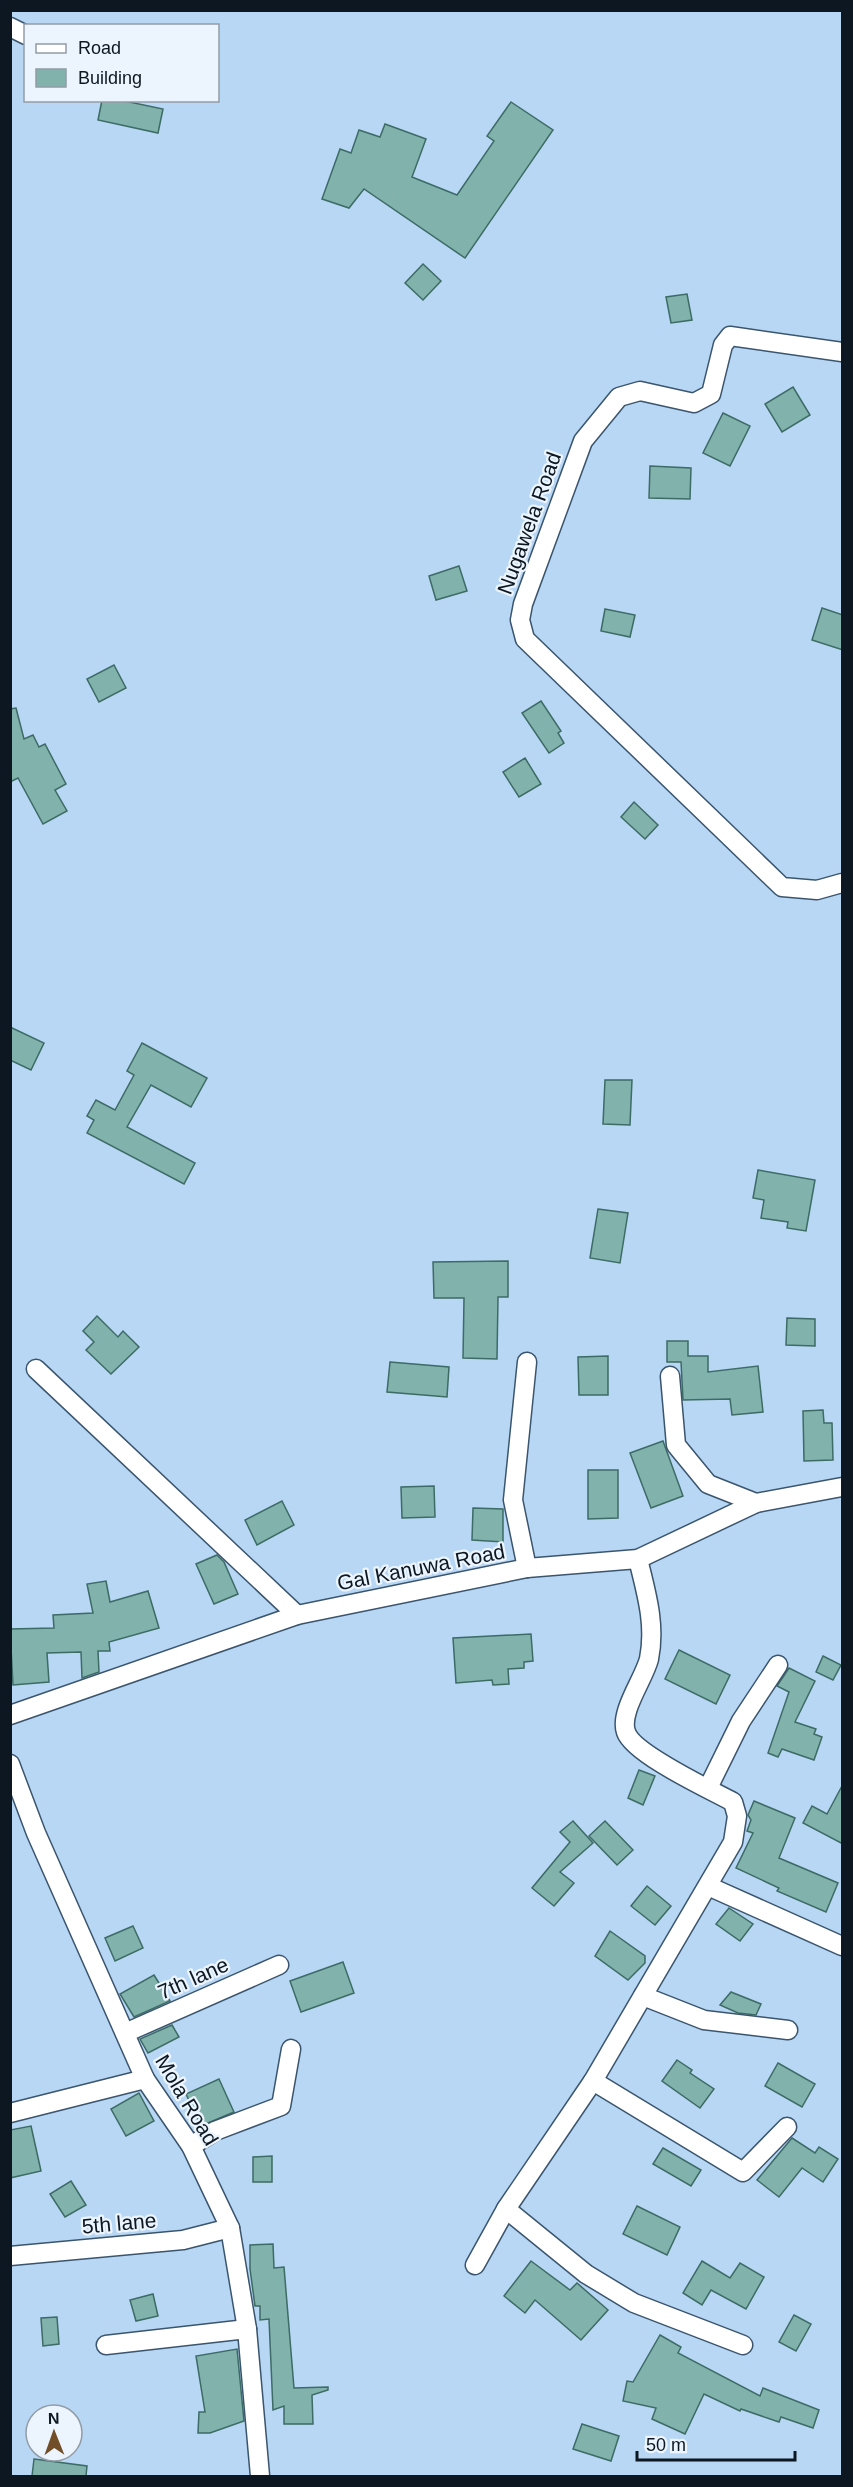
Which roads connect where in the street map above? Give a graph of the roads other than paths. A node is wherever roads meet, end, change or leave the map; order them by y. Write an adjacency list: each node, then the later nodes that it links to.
1 (10, 27): 2 (street)
2 (24, 34)
3 (843, 352): 4 (street, Nugawela Road)
4 (843, 883)
5 (527, 1362): 11 (street)
6 (36, 1369): 12 (street)
7 (670, 1376): 9 (street)
8 (843, 1487): 9 (street, Gal Kanuwa Road)
9 (756, 1503): 10 (street, Gal Kanuwa Road)
10 (638, 1559): 11 (street, Gal Kanuwa Road); 16 (street)
11 (527, 1568): 12 (street, Gal Kanuwa Road)
12 (297, 1615): 14 (street, Gal Kanuwa Road)
13 (778, 1665): 16 (street)
14 (10, 1715)
15 (10, 1764): 22 (street, Mola Road)
16 (708, 1788): 17 (street)
17 (708, 1886): 18 (street); 20 (street)
18 (843, 1946)
19 (279, 1965): 22 (street, 7th lane)
20 (643, 1996): 21 (street); 25 (street)
21 (788, 2030)
22 (125, 2033): 24 (street, Mola Road)
23 (291, 2049): 28 (street)
24 (145, 2079): 26 (street); 28 (street, Mola Road)
25 (593, 2081): 27 (street); 29 (street)
26 (10, 2113)
27 (787, 2127)
28 (191, 2146): 30 (street, Mola Road)
29 (506, 2209): 32 (street); 35 (street)
30 (230, 2228): 31 (street, 5th lane); 33 (street, Mola Road)
31 (10, 2256)
32 (475, 2265)
33 (247, 2329): 34 (street); 36 (street, Mola Road)
34 (106, 2344)
35 (743, 2345)
36 (260, 2476)

